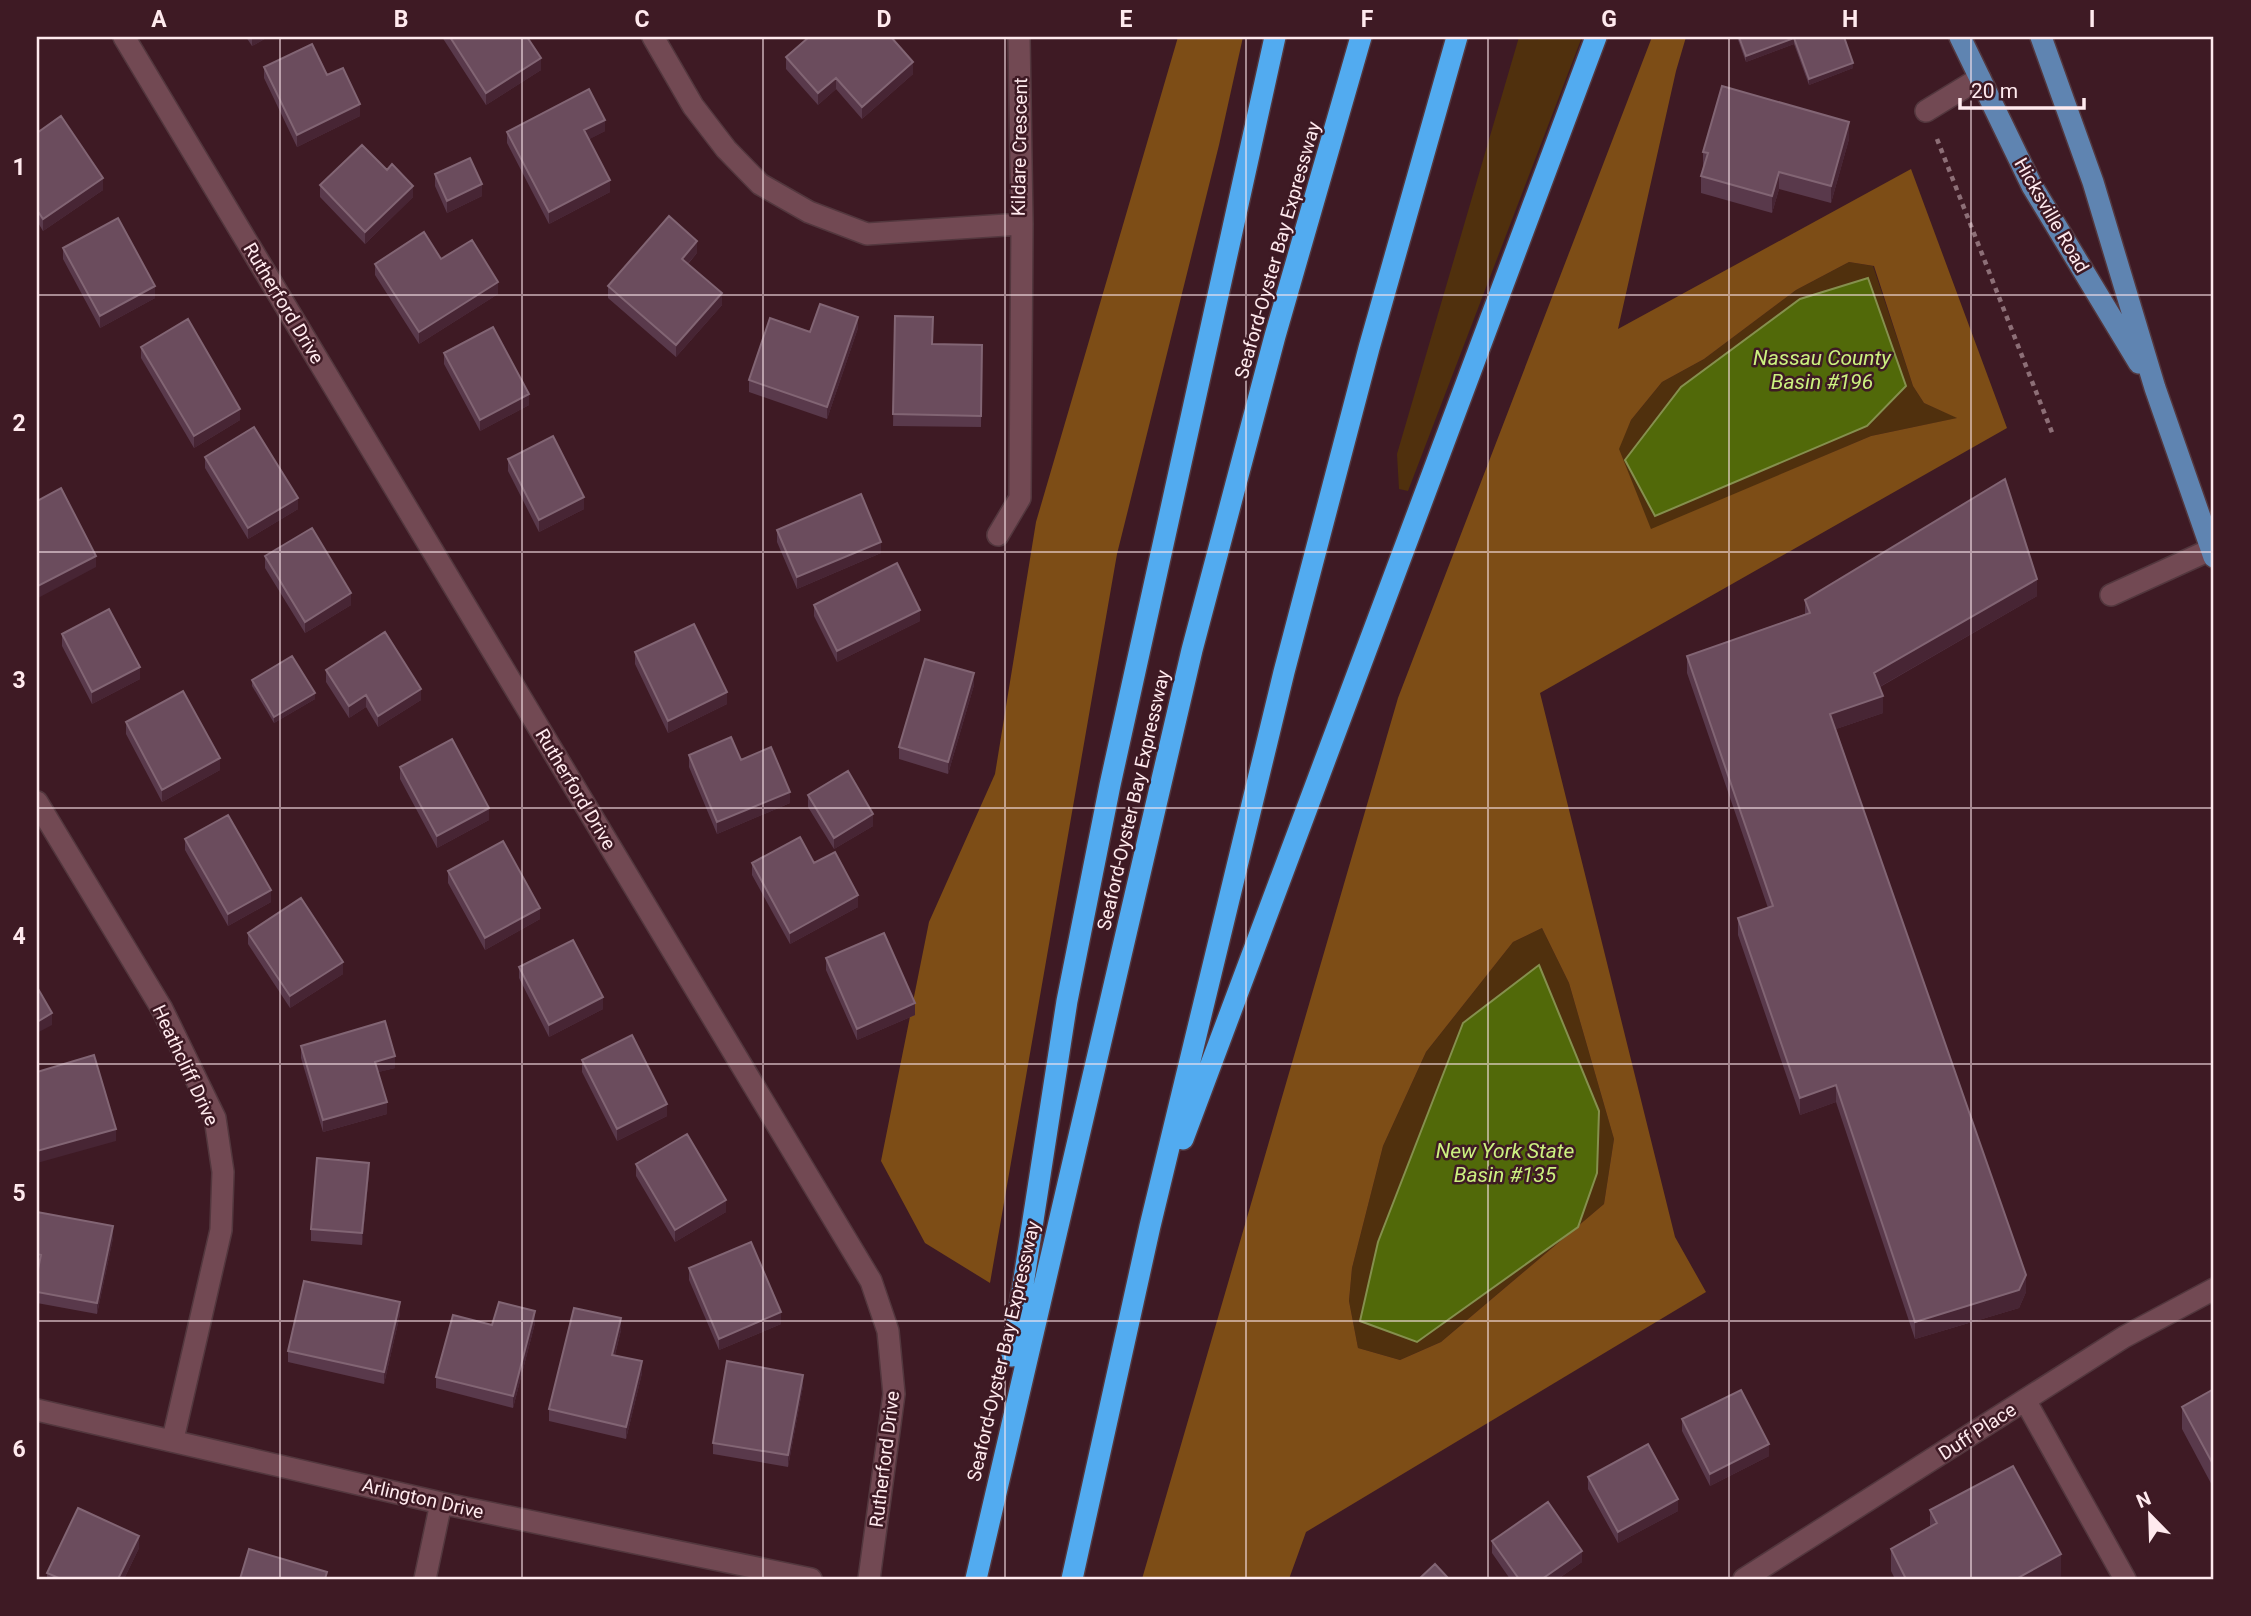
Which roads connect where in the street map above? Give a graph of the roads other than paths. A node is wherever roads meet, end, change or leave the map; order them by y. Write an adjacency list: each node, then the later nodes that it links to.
1 (124, 37): 27 (street, Rutherford Drive)
2 (653, 37): 12 (street, Kildare Crescent)
3 (1019, 37): 12 (street, Kildare Crescent)
4 (1275, 37): 24 (highway)
5 (1361, 37): 24 (highway, Seaford-Oyster Bay Expressway)
6 (1457, 37): 18 (highway)
7 (1596, 37): 18 (highway)
8 (1960, 37): 10 (main road, Hicksville Road)
9 (2041, 37): 13 (main road, Hicksville Road)
10 (1980, 78): 11 (street); 13 (main road, Hicksville Road)
11 (1926, 111)
12 (1022, 224): 14 (street)
13 (2155, 388): 15 (main road, Hicksville Road)
14 (998, 535)
15 (2213, 553): 16 (street)
16 (2111, 595)
17 (37, 802): 22 (street, Heathcliff Drive)
18 (1150, 1226): 29 (highway)
19 (2214, 1289): 20 (street, Duff Place)
20 (2025, 1400): 30 (street, Duff Place); 31 (street)
21 (37, 1410): 22 (street, Arlington Drive)
22 (173, 1440): 23 (street, Arlington Drive)
23 (441, 1503): 25 (street); 26 (street, Arlington Drive)
24 (987, 1523): 28 (highway, Seaford-Oyster Bay Expressway)
25 (425, 1579)
26 (811, 1579)
27 (869, 1579)
28 (976, 1579)
29 (1073, 1579)
30 (1744, 1579)
31 (2125, 1579)

